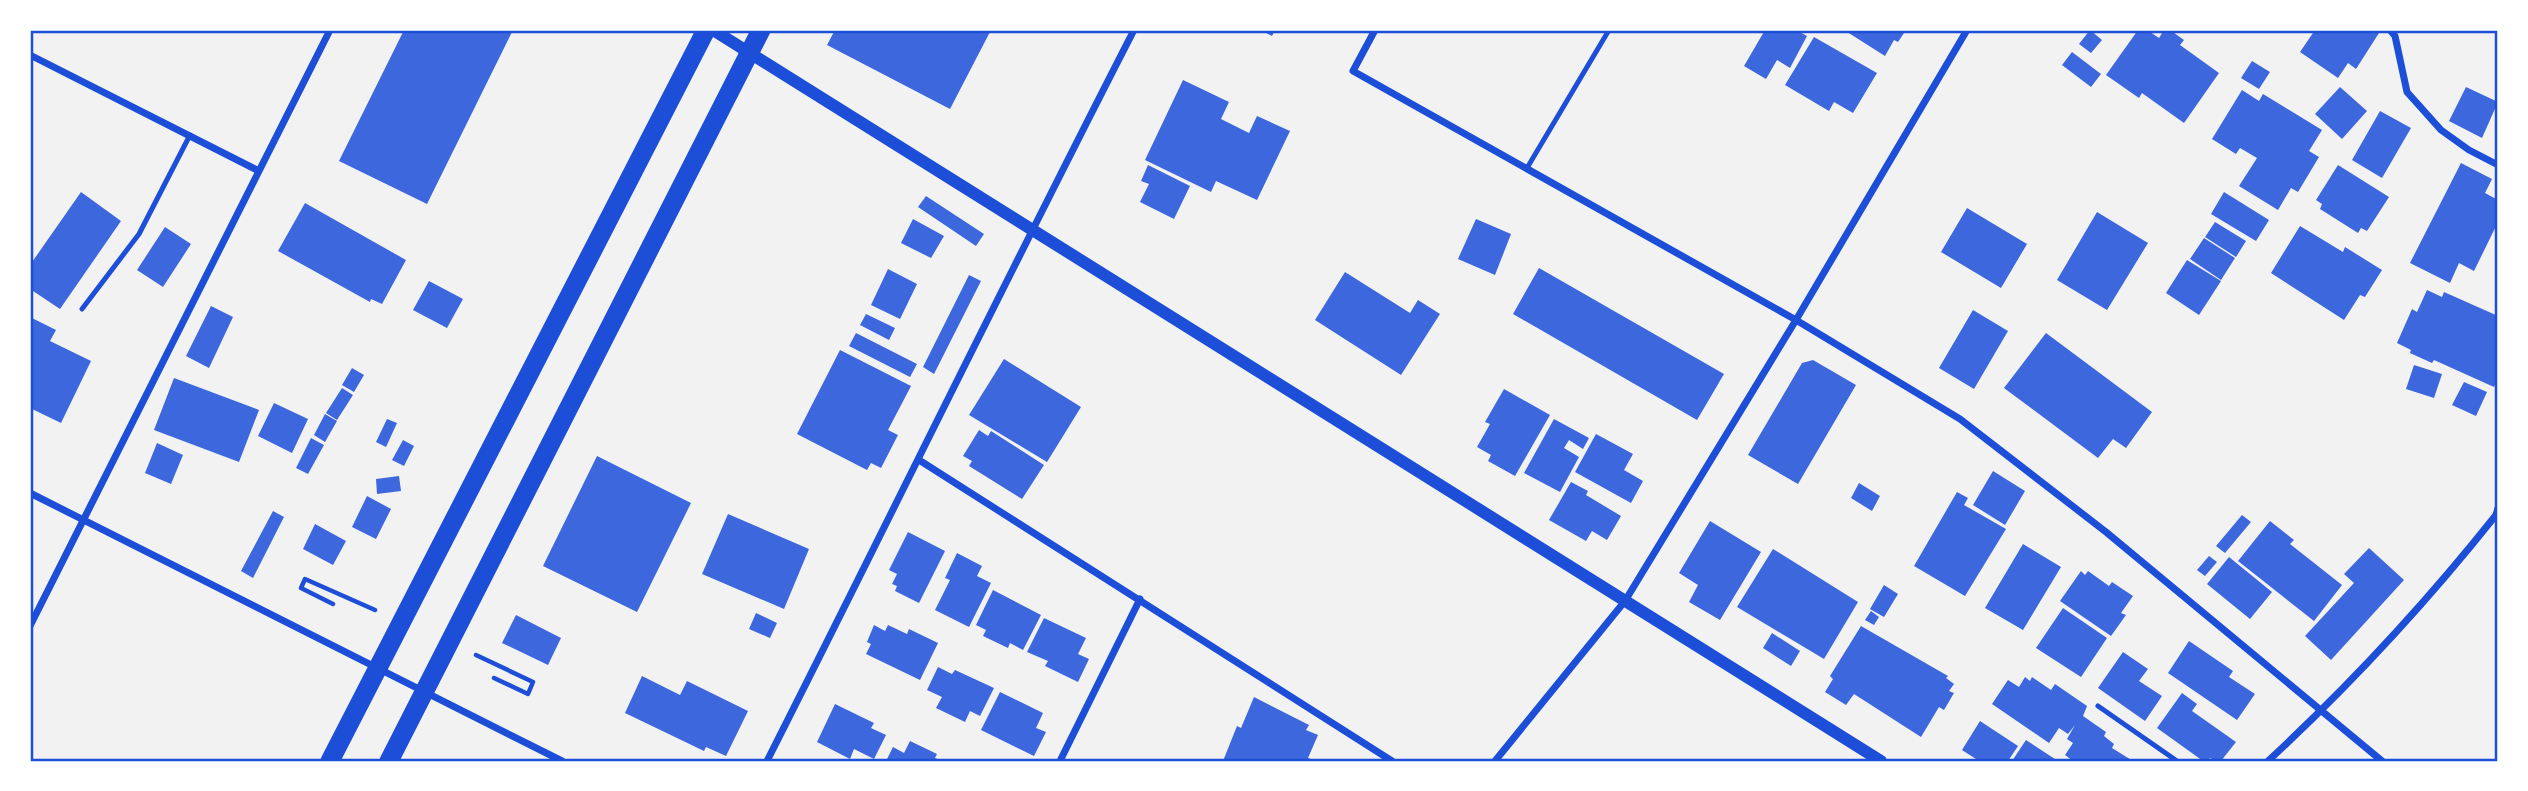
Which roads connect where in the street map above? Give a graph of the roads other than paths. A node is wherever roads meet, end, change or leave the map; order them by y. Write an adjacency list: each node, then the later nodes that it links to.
1 (330, 30): 15 (street)
2 (706, 30): 26 (highway)
3 (713, 30): 10 (street)
4 (761, 30): 10 (highway)
5 (1133, 30): 16 (street)
6 (1375, 30): 14 (street)
7 (1609, 30): 14 (lane)
8 (1967, 30): 18 (street)
9 (2390, 30): 13 (street)
10 (750, 51): 16 (street); 27 (highway)
11 (30, 55): 12 (street)
12 (190, 135): 15 (street); 17 (lane)
13 (2498, 164)
14 (1527, 168): 18 (street)
15 (259, 171): 22 (street)
16 (1032, 228): 19 (street); 24 (street)
17 (82, 309)
18 (1796, 320): 24 (street); 29 (street)
19 (919, 460): 23 (street); 33 (street)
20 (30, 494): 22 (street)
21 (2497, 513): 29 (street)
22 (83, 520): 25 (street); 26 (street)
23 (1140, 599): 34 (street); 35 (street)
24 (1625, 601): 36 (street); 37 (street)
25 (30, 626)
26 (377, 670): 27 (street); 30 (highway)
27 (424, 693): 31 (highway); 32 (street)
28 (2098, 706): 38 (lane)
29 (2323, 711): 39 (street); 40 (street)
30 (330, 761)
31 (388, 761)
32 (562, 761)
33 (766, 761)
34 (1060, 761)
35 (1392, 761)
36 (1495, 761)
37 (1881, 761)
38 (2177, 761)
39 (2268, 761)
40 (2382, 761)

